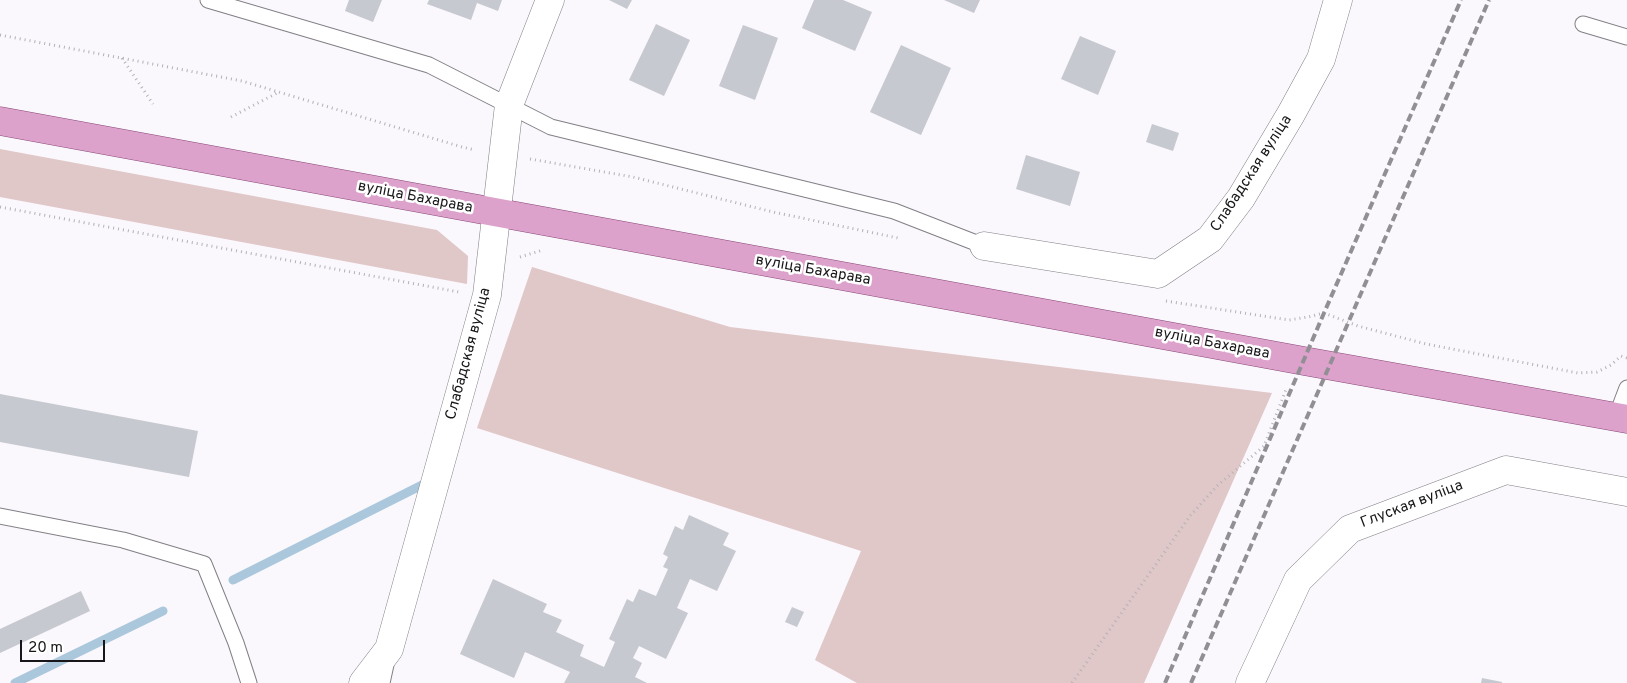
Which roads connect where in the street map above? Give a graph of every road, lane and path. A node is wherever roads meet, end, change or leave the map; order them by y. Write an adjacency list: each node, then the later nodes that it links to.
1 (208, 0): 9 (lane)
2 (550, 0): 9 (street, Слабадская вуліца)
3 (1338, 0): 14 (street, Слабадская вуліца)
4 (1583, 24): 5 (lane)
5 (1627, 37)
6 (122, 58): 8 (path)
7 (279, 92): 10 (path)
8 (153, 104)
9 (510, 105): 13 (street, Слабадская вуліца); 14 (lane)
10 (231, 117)
11 (0, 120): 13 (main road, вуліца Бахарава)
12 (0, 207): 17 (path)
13 (497, 213): 20 (main road, вуліца Бахарава); 23 (street, Слабадская вуліца)
14 (984, 246)
15 (546, 249): 16 (path)
16 (518, 265)
17 (466, 294)
18 (1288, 382): 27 (path)
19 (1627, 388): 20 (lane)
20 (1621, 418)
21 (1627, 492): 28 (street, Глуская вуліца)
22 (0, 516): 24 (lane)
23 (389, 648): 25 (street); 26 (lane)
24 (249, 683)
25 (363, 683)
26 (382, 683)
27 (1072, 683)
28 (1250, 683)

